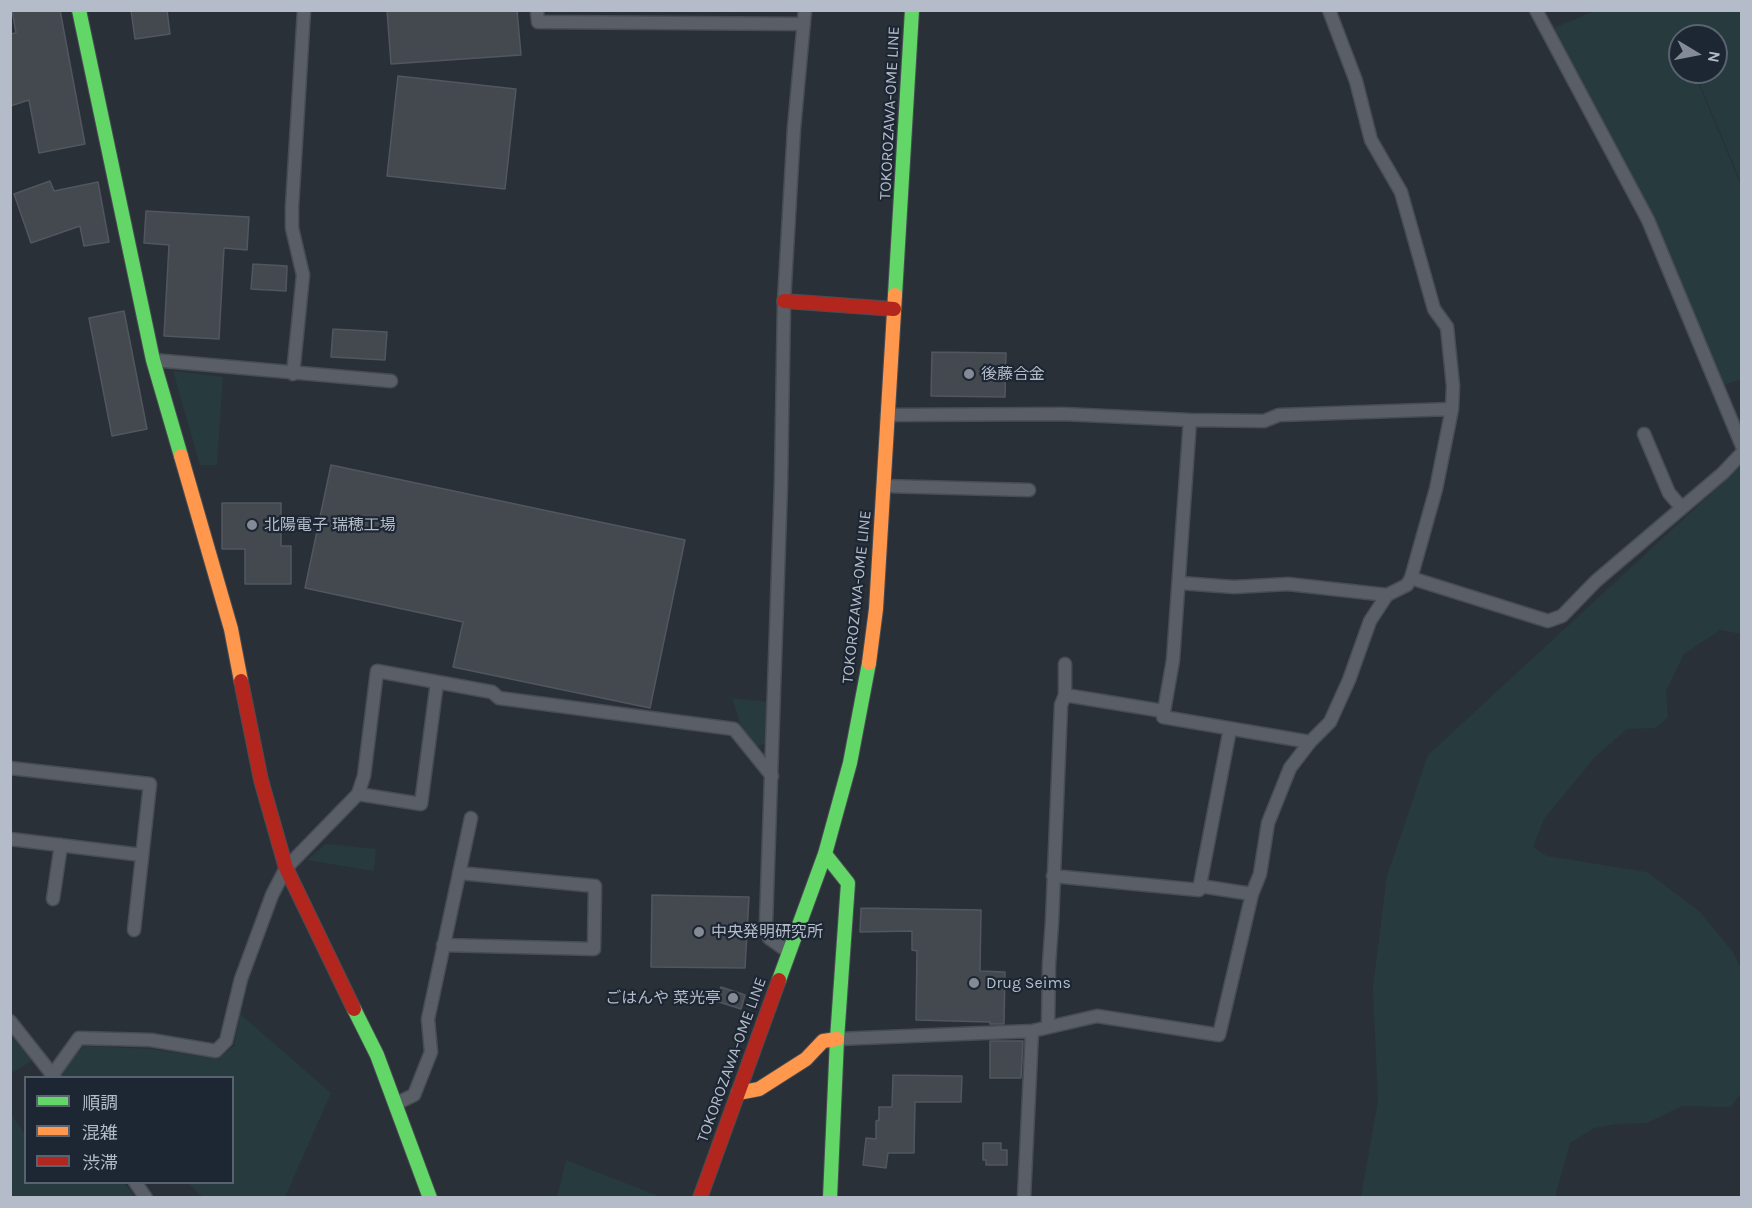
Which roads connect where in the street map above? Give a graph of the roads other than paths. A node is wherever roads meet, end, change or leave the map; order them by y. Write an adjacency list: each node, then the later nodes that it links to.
1 (79, 10): 11 (street)
2 (304, 10): 12 (street)
3 (537, 10): 8 (street)
4 (806, 10): 8 (street)
5 (912, 10): 10 (street, TOKOROZAWA-OME LINE)
6 (1329, 10): 14 (street)
7 (1536, 10): 18 (street)
8 (804, 24): 9 (street)
9 (784, 301): 10 (street); 33 (street)
10 (894, 309): 15 (street, TOKOROZAWA-OME LINE)
11 (153, 360): 12 (street); 40 (street)
12 (293, 374): 13 (street)
13 (391, 381)
14 (1452, 409): 16 (street); 23 (street)
15 (887, 416): 16 (street); 20 (street, TOKOROZAWA-OME LINE)
16 (1190, 420): 24 (street)
17 (1644, 434): 22 (street)
18 (1742, 446)
19 (1742, 453): 22 (street)
20 (884, 486): 21 (street); 38 (street, TOKOROZAWA-OME LINE)
21 (1029, 490)
22 (1681, 507): 23 (street)
23 (1411, 578): 25 (street)
24 (1180, 583): 25 (street); 29 (street)
25 (1387, 595): 31 (street)
26 (1065, 664): 28 (street)
27 (437, 682): 33 (street); 34 (street); 34 (street)
28 (1065, 695): 29 (street); 42 (street)
29 (1163, 711): 30 (street)
30 (1230, 729): 31 (street); 43 (street)
31 (1310, 742): 44 (street)
32 (10, 768): 39 (street)
33 (772, 776): 48 (street)
34 (358, 794): 40 (street)
35 (471, 818): 41 (street)
36 (10, 839): 37 (street)
37 (61, 845): 39 (street); 45 (street)
38 (825, 854): 48 (street, TOKOROZAWA-OME LINE); 52 (street)
39 (142, 855): 46 (street)
40 (286, 868): 53 (street); 55 (street)
41 (459, 873): 47 (street); 47 (street)
42 (1053, 876): 43 (street); 50 (street)
43 (1200, 886): 44 (street)
44 (1252, 894): 50 (street)
45 (54, 899)
46 (134, 930)
47 (444, 945): 55 (street)
48 (789, 952): 54 (street, TOKOROZAWA-OME LINE)
49 (10, 1021): 53 (street)
50 (1048, 1027): 51 (street)
51 (1032, 1031): 52 (street); 61 (street)
52 (837, 1039): 54 (street); 60 (street)
53 (54, 1076)
54 (738, 1093): 59 (street, TOKOROZAWA-OME LINE)
55 (395, 1104): 58 (street)
56 (136, 1184): 57 (street)
57 (146, 1197)
58 (430, 1197)
59 (700, 1197)
60 (830, 1197)
61 (1024, 1197)

